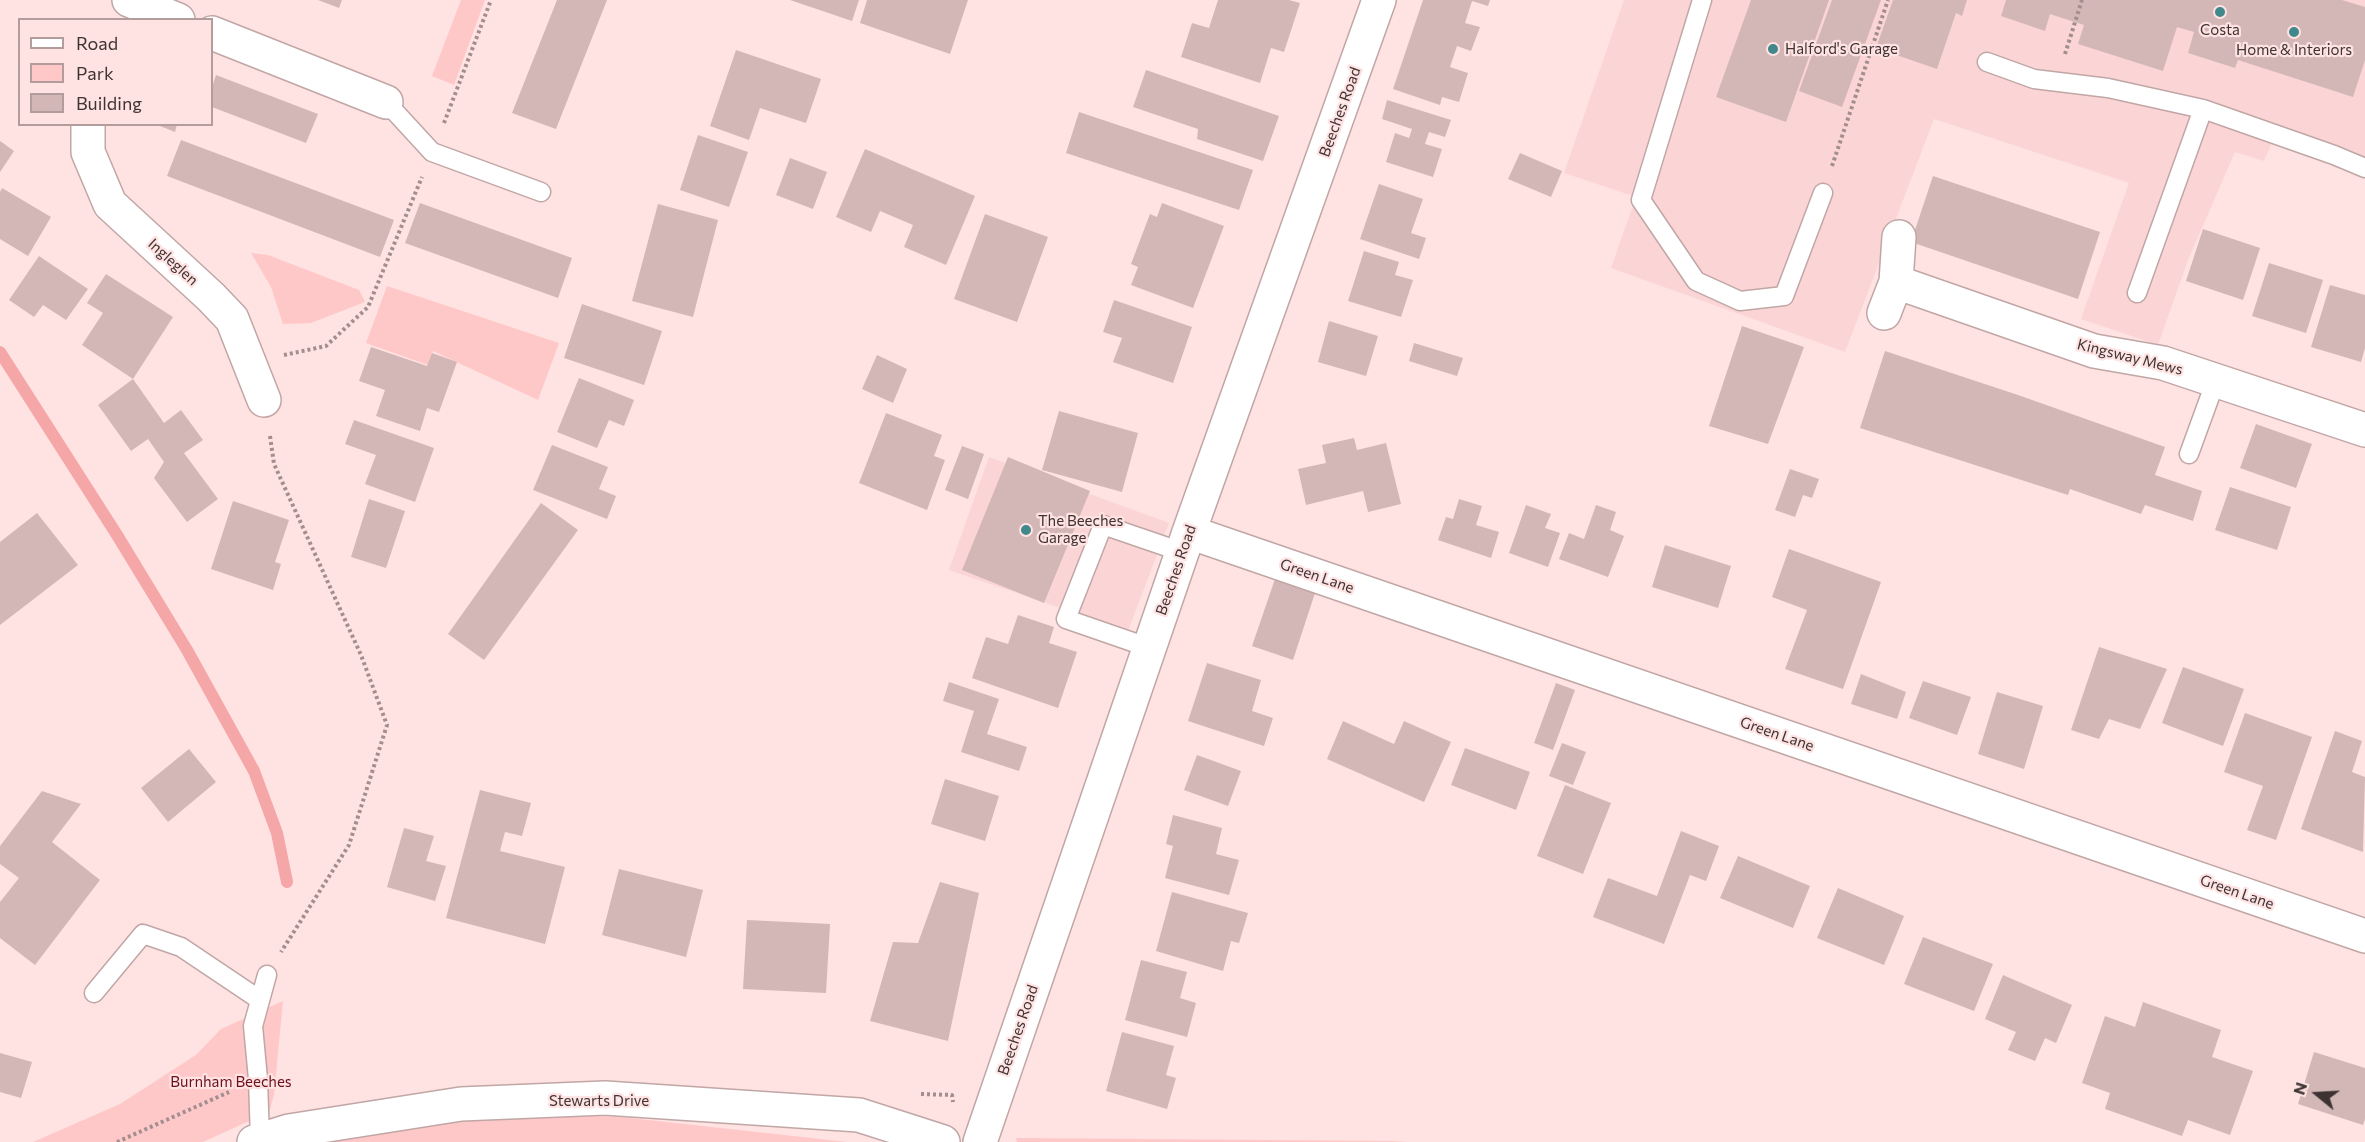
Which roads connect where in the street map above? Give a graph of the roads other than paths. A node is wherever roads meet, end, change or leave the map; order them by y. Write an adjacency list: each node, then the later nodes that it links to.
1 (118, 0): 5 (street)
2 (129, 0): 6 (street)
3 (1379, 0): 23 (street, Beeches Road)
4 (1702, 0): 14 (lane)
5 (112, 18)
6 (173, 18)
7 (213, 33): 9 (street)
8 (1987, 62): 10 (lane)
9 (386, 102): 13 (lane)
10 (2203, 110): 12 (lane); 17 (lane)
11 (88, 126): 20 (street, Ingleglen)
12 (2365, 168)
13 (541, 192)
14 (1823, 193)
15 (1899, 237): 16 (street)
16 (1896, 282): 18 (street); 19 (street, Kingsway Mews)
17 (2137, 293)
18 (1884, 313)
19 (2216, 380): 21 (street, Kingsway Mews); 22 (lane)
20 (264, 400)
21 (2365, 430)
22 (2189, 454)
23 (1186, 542): 24 (street, Beeches Road); 24 (lane); 25 (street, Green Lane)
24 (1150, 648): 31 (street, Beeches Road)
25 (2365, 936)
26 (267, 975): 28 (lane)
27 (94, 993): 28 (lane)
28 (260, 1000): 29 (lane)
29 (257, 1141): 30 (street, Stewarts Drive)
30 (943, 1142)
31 (980, 1142)

